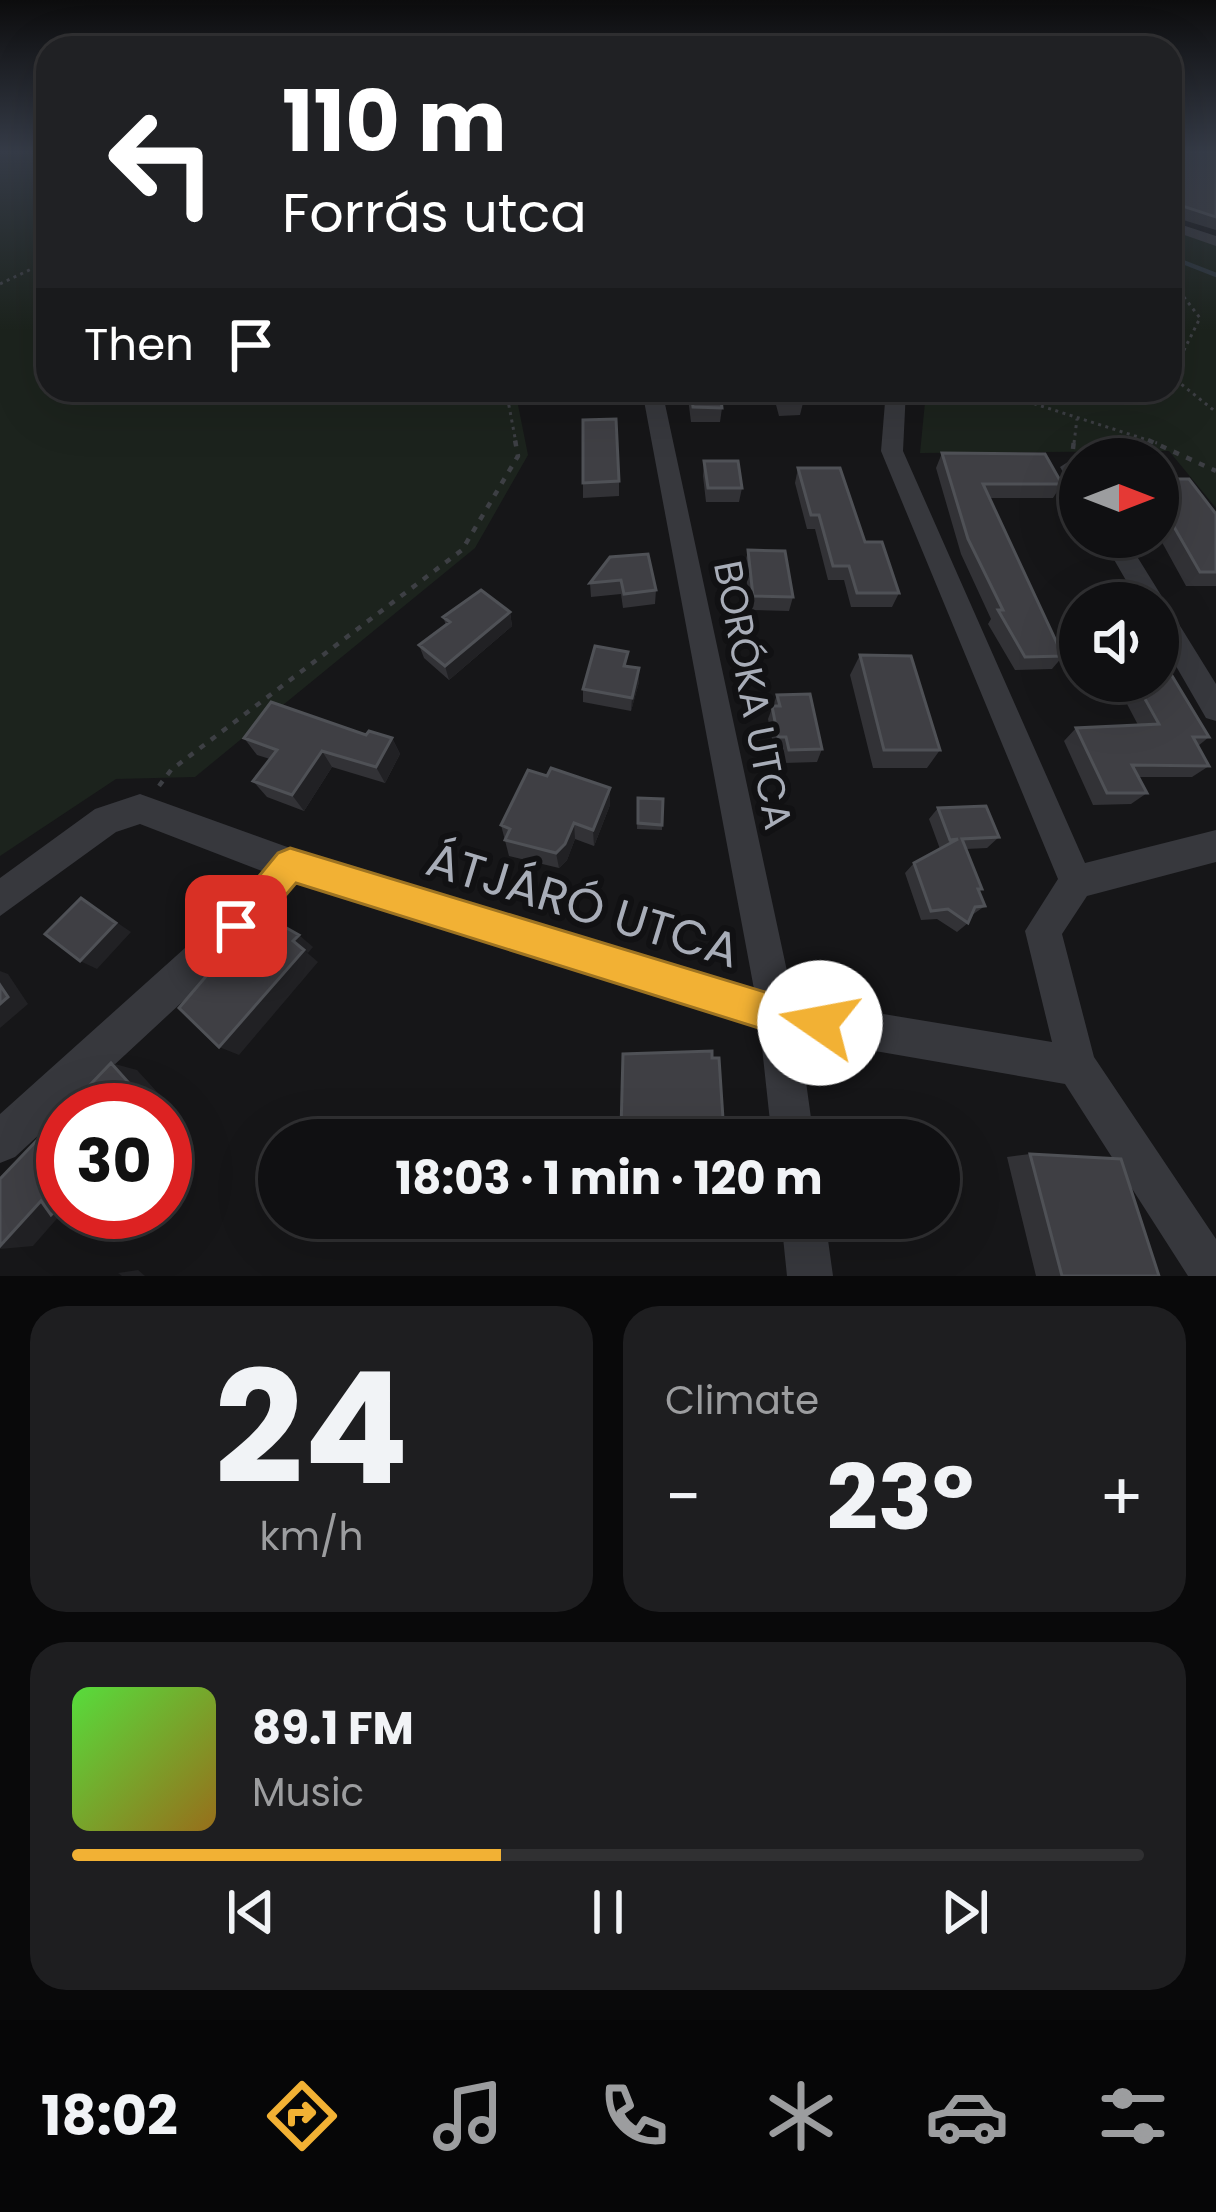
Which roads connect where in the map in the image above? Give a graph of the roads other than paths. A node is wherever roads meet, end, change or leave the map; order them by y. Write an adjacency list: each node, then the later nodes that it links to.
1 (1182, 229): 2 (street)
2 (1216, 241)
3 (654, 402): 11 (street, BORÓKA UTCA)
4 (895, 402): 9 (street)
5 (1179, 647): 6 (street)
6 (1216, 709)
7 (1216, 846): 9 (street)
8 (290, 865): 10 (street, ÁTJÁRÓ UTCA); 11 (street, ÁTJÁRÓ UTCA); 14 (street)
9 (1076, 882): 12 (street)
10 (0, 899)
11 (778, 1015): 12 (street, ÁTJÁRÓ UTCA); 13 (street, BORÓKA UTCA)
12 (1078, 1066): 17 (street)
13 (790, 1119)
14 (0, 1142)
15 (806, 1239): 16 (street)
16 (810, 1276)
17 (1214, 1276)

